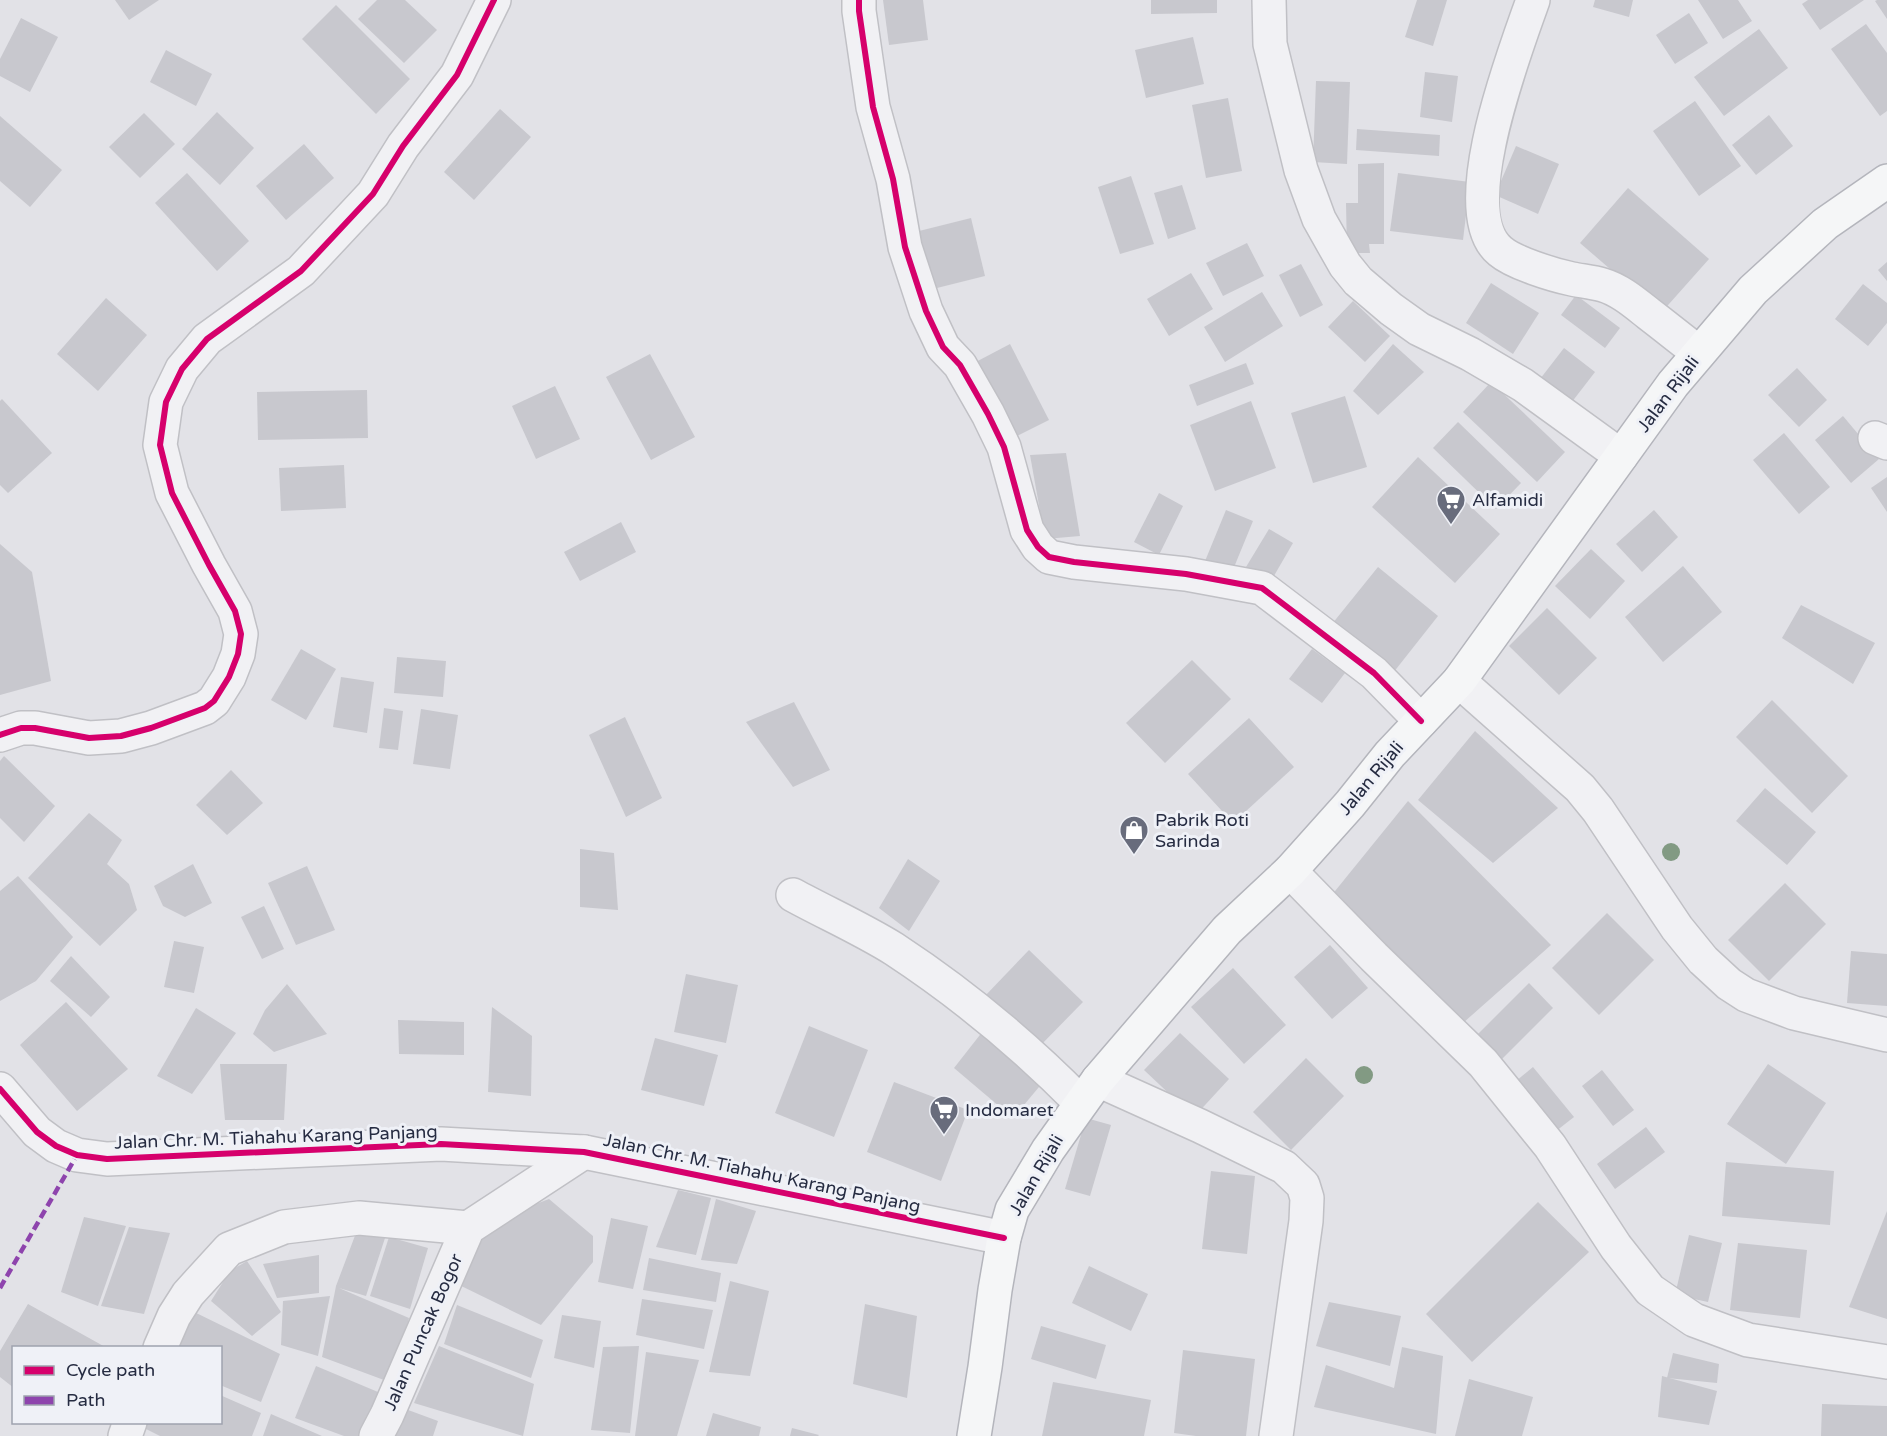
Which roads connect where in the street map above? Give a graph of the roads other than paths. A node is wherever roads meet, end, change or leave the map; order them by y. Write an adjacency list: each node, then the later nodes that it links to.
1 (494, 0): 10 (street)
2 (859, 0): 9 (street)
3 (1269, 0): 7 (street)
4 (1533, 0): 6 (street)
5 (1887, 181): 6 (highway, Jalan Rijali)
6 (1699, 353): 7 (highway, Jalan Rijali)
7 (1621, 456): 8 (highway, Jalan Rijali)
8 (1459, 681): 9 (highway, Jalan Rijali); 13 (street)
9 (1421, 720): 11 (highway, Jalan Rijali)
10 (0, 735)
11 (1290, 871): 15 (highway, Jalan Rijali); 20 (street)
12 (793, 895): 15 (street)
13 (1887, 1035)
14 (0, 1089): 16 (street, Jalan Chr. M. Tiahahu Karang Panjang)
15 (1090, 1092): 18 (highway, Jalan Rijali); 23 (street)
16 (584, 1152): 17 (street); 18 (street, Jalan Chr. M. Tiahahu Karang Panjang)
17 (468, 1228): 19 (street, Jalan Puncak Bogor); 21 (street, Jalan Puncak Bogor)
18 (1004, 1238): 22 (highway, Jalan Rijali)
19 (160, 1346)
20 (1887, 1362)
21 (376, 1436)
22 (974, 1436)
23 (1276, 1436)

